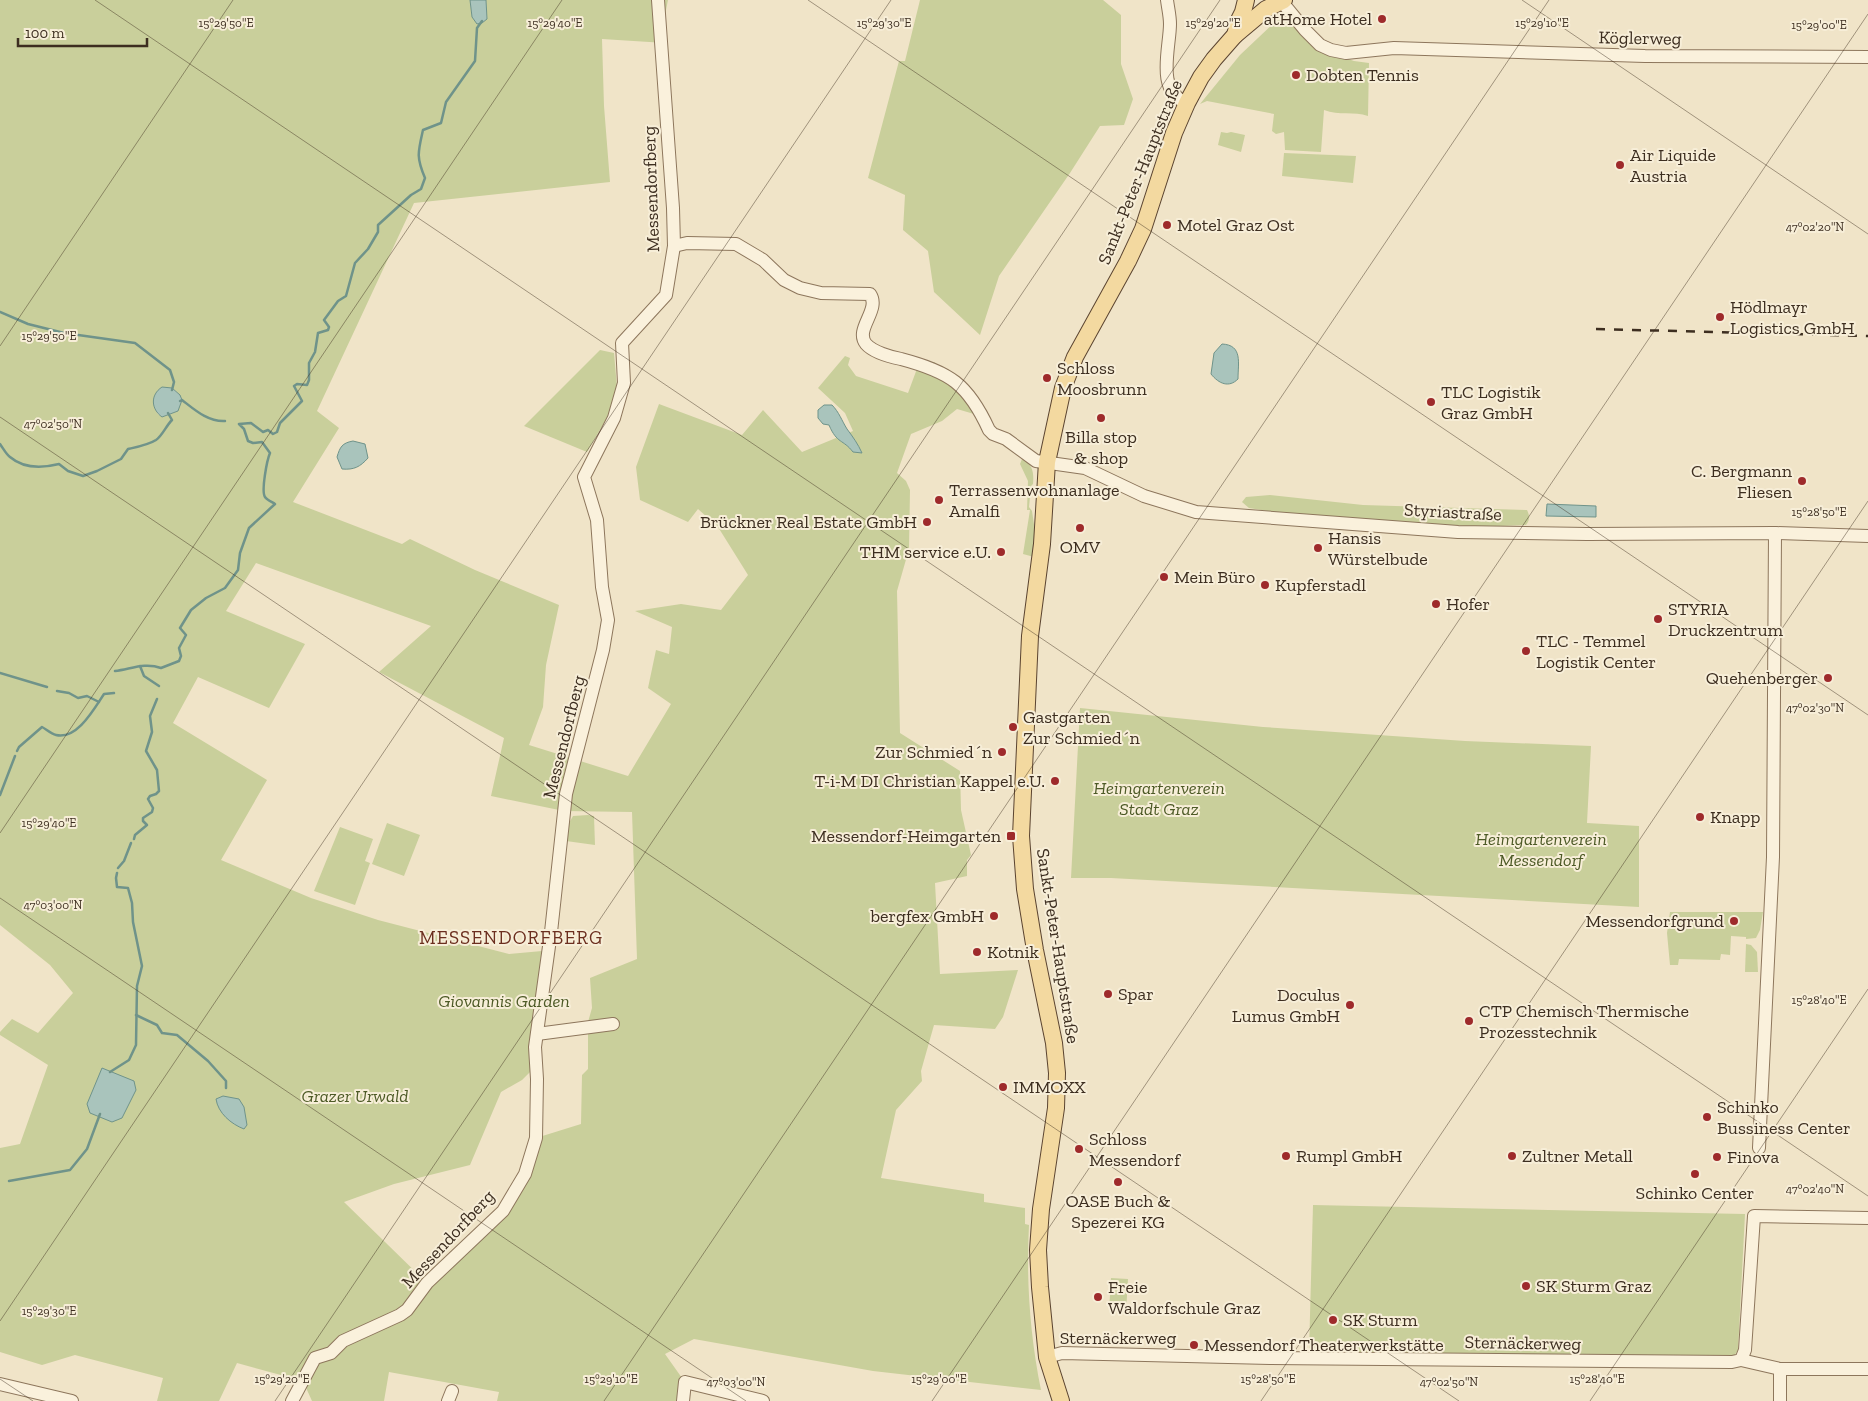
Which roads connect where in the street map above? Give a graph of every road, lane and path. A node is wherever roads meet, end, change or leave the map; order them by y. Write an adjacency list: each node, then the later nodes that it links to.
1 (658, 0): 8 (street, Messendorfberg)
2 (1167, 0): 7 (street)
3 (1246, 0): 5 (main road, Sankt-Peter-Hauptstraße)
4 (1282, 0): 5 (main road); 6 (street, Köglerweg)
5 (1235, 35): 7 (main road, Sankt-Peter-Hauptstraße)
6 (1868, 56)
7 (1186, 103): 9 (main road, Sankt-Peter-Hauptstraße)
8 (674, 246): 9 (street, Styriastraße); 13 (street, Messendorfberg)
9 (1047, 462): 10 (street, Styriastraße); 16 (main road, Sankt-Peter-Hauptstraße)
10 (1776, 533): 11 (street, Styriastraße); 14 (street)
11 (1868, 536)
12 (613, 1024): 13 (street)
13 (537, 1034): 22 (street, Messendorfberg)
14 (1759, 1148)
15 (1868, 1218): 17 (street)
16 (1047, 1357): 17 (street, Sternäckerweg); 25 (main road, Sankt-Peter-Hauptstraße)
17 (1741, 1360): 18 (street, Sternäckerweg)
18 (1780, 1369): 19 (street, Sternäckerweg); 26 (street)
19 (1868, 1369)
20 (0, 1384): 21 (street)
21 (72, 1401)
22 (292, 1401)
23 (683, 1401): 24 (street)
24 (763, 1401)
25 (1061, 1401)
26 (1780, 1401)

